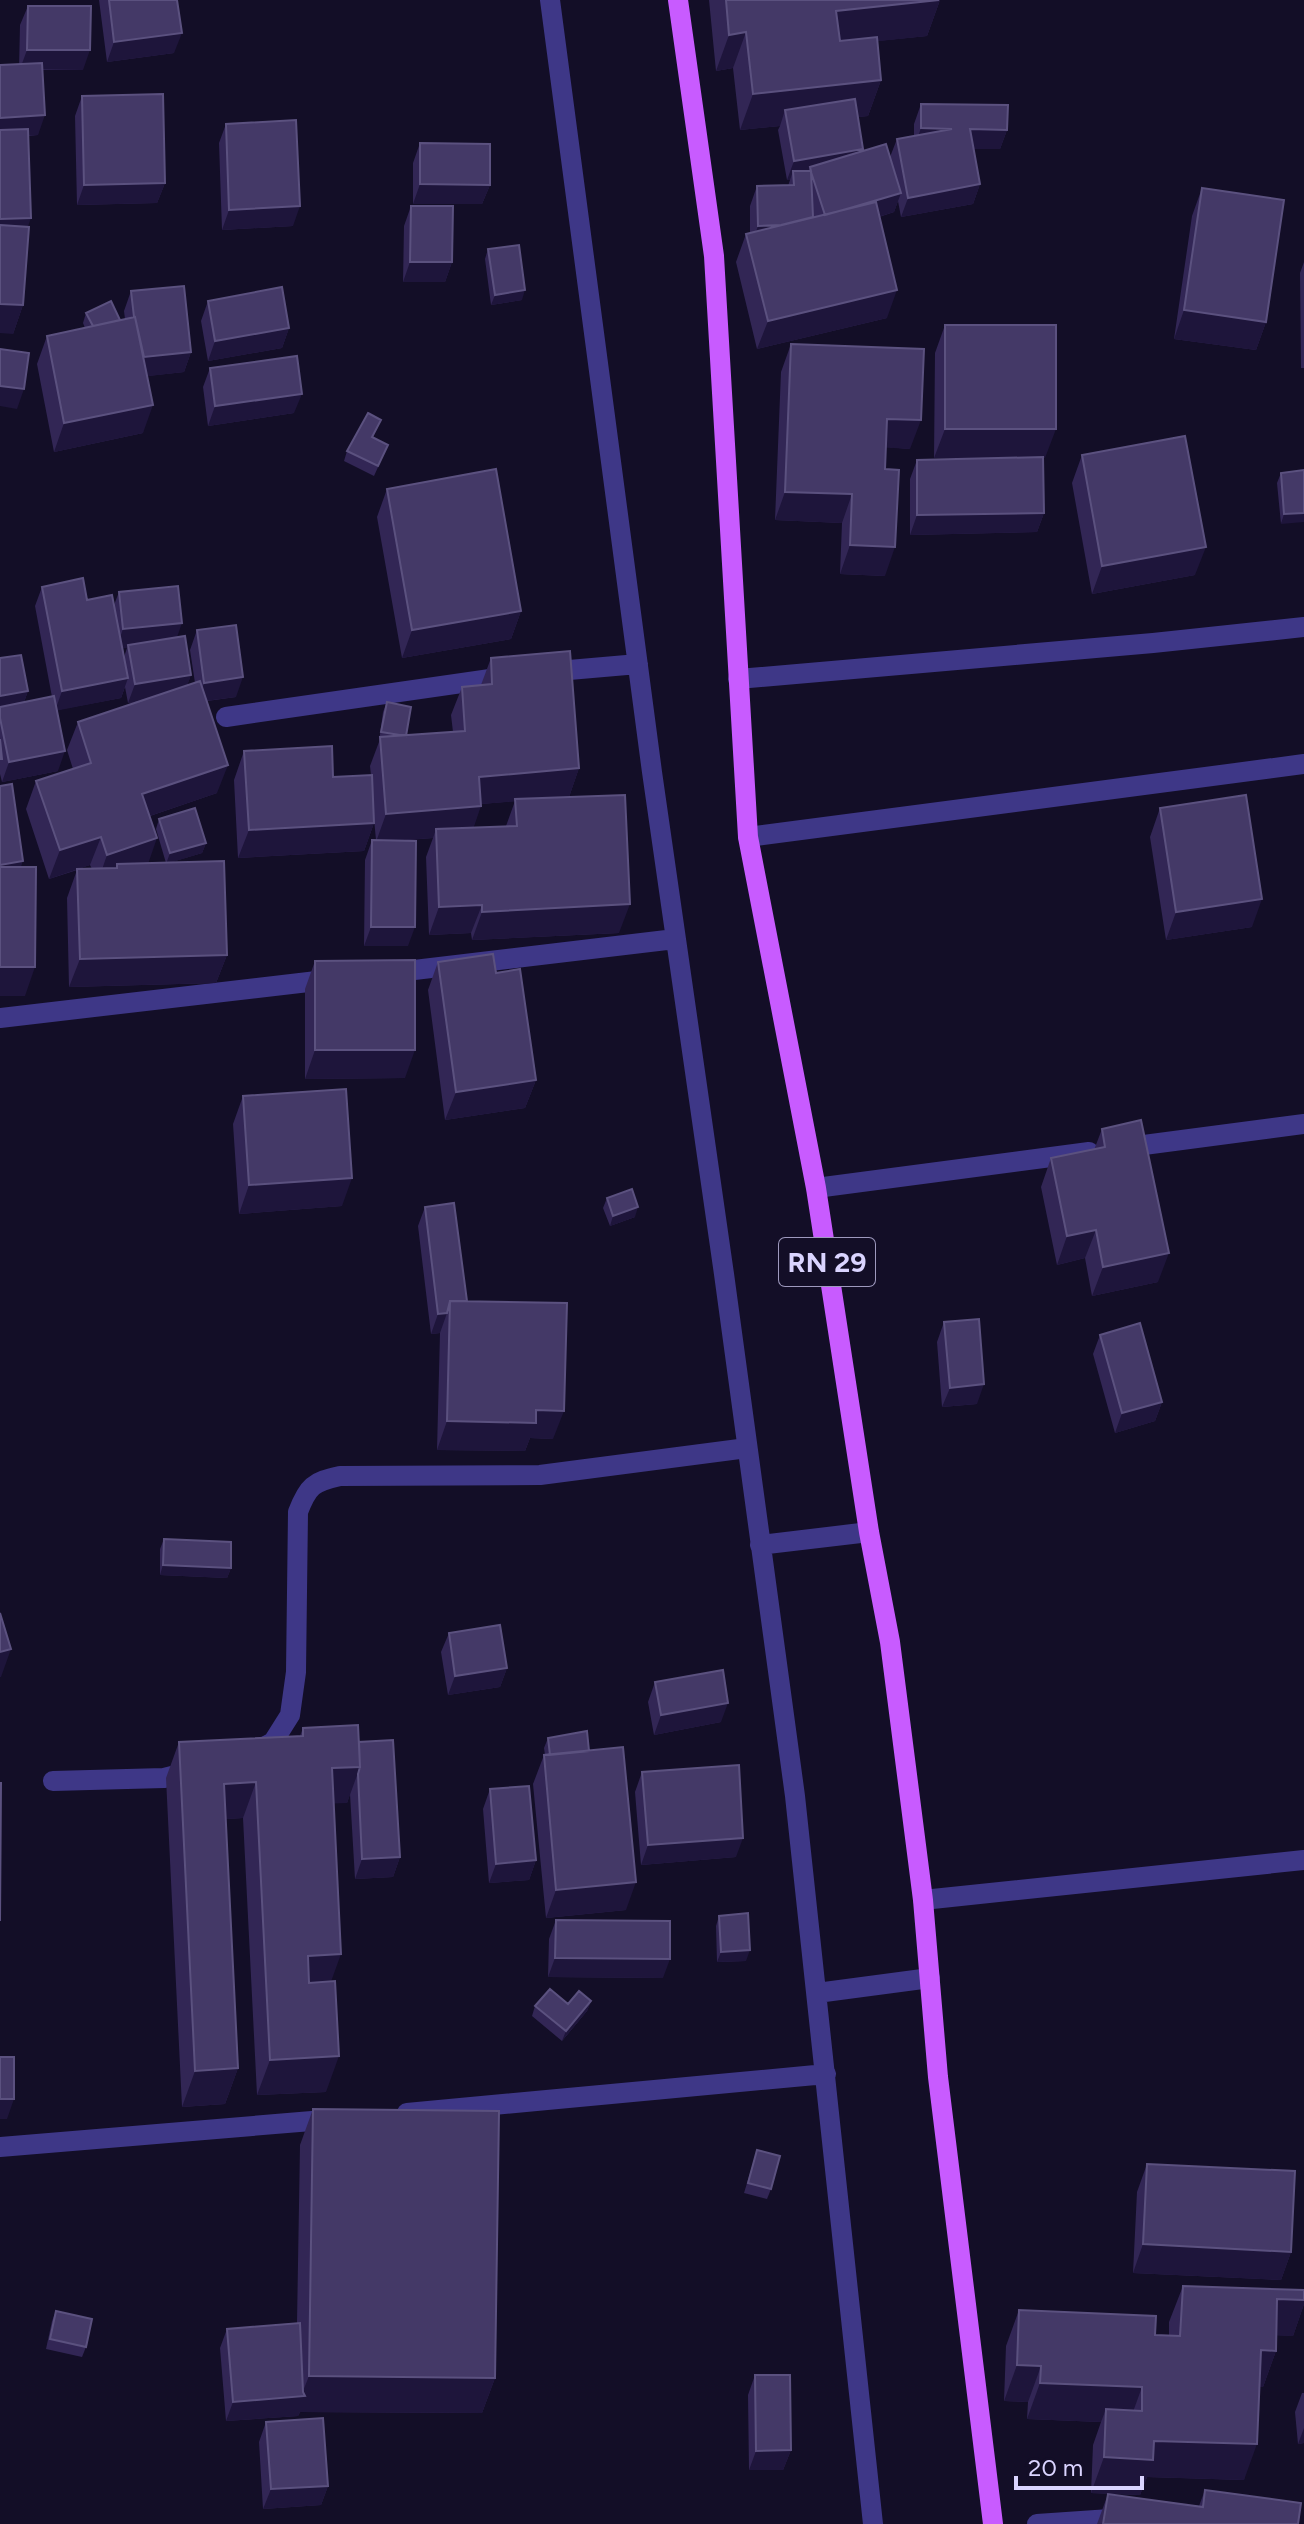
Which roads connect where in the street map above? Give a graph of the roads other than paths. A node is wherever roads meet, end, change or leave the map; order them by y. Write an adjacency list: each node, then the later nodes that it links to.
1 (550, 0): 4 (street)
2 (678, 0): 5 (main road, RN 29)
3 (1304, 627): 5 (street)
4 (638, 664): 6 (street); 9 (street)
5 (738, 679): 8 (main road, RN 29)
6 (226, 717)
7 (1304, 764): 8 (street)
8 (748, 837): 12 (main road, RN 29)
9 (675, 939): 10 (street); 13 (street)
10 (0, 1018)
11 (1304, 1124): 12 (street)
12 (816, 1188): 14 (main road, RN 29)
13 (747, 1448): 15 (street); 16 (street)
14 (869, 1532): 15 (street); 20 (main road, RN 29)
15 (760, 1545): 22 (street)
16 (239, 1760)
17 (209, 1767): 18 (street)
18 (53, 1781)
19 (1304, 1860): 20 (street)
20 (923, 1900): 21 (main road, RN 29)
21 (930, 1978): 22 (street); 29 (main road, RN 29)
22 (817, 1993): 23 (street)
23 (826, 2074): 24 (street); 28 (street)
24 (382, 2115)
25 (350, 2118): 26 (street)
26 (0, 2147)
27 (1143, 2517): 30 (street)
28 (873, 2524)
29 (993, 2524)
30 (1037, 2524)

